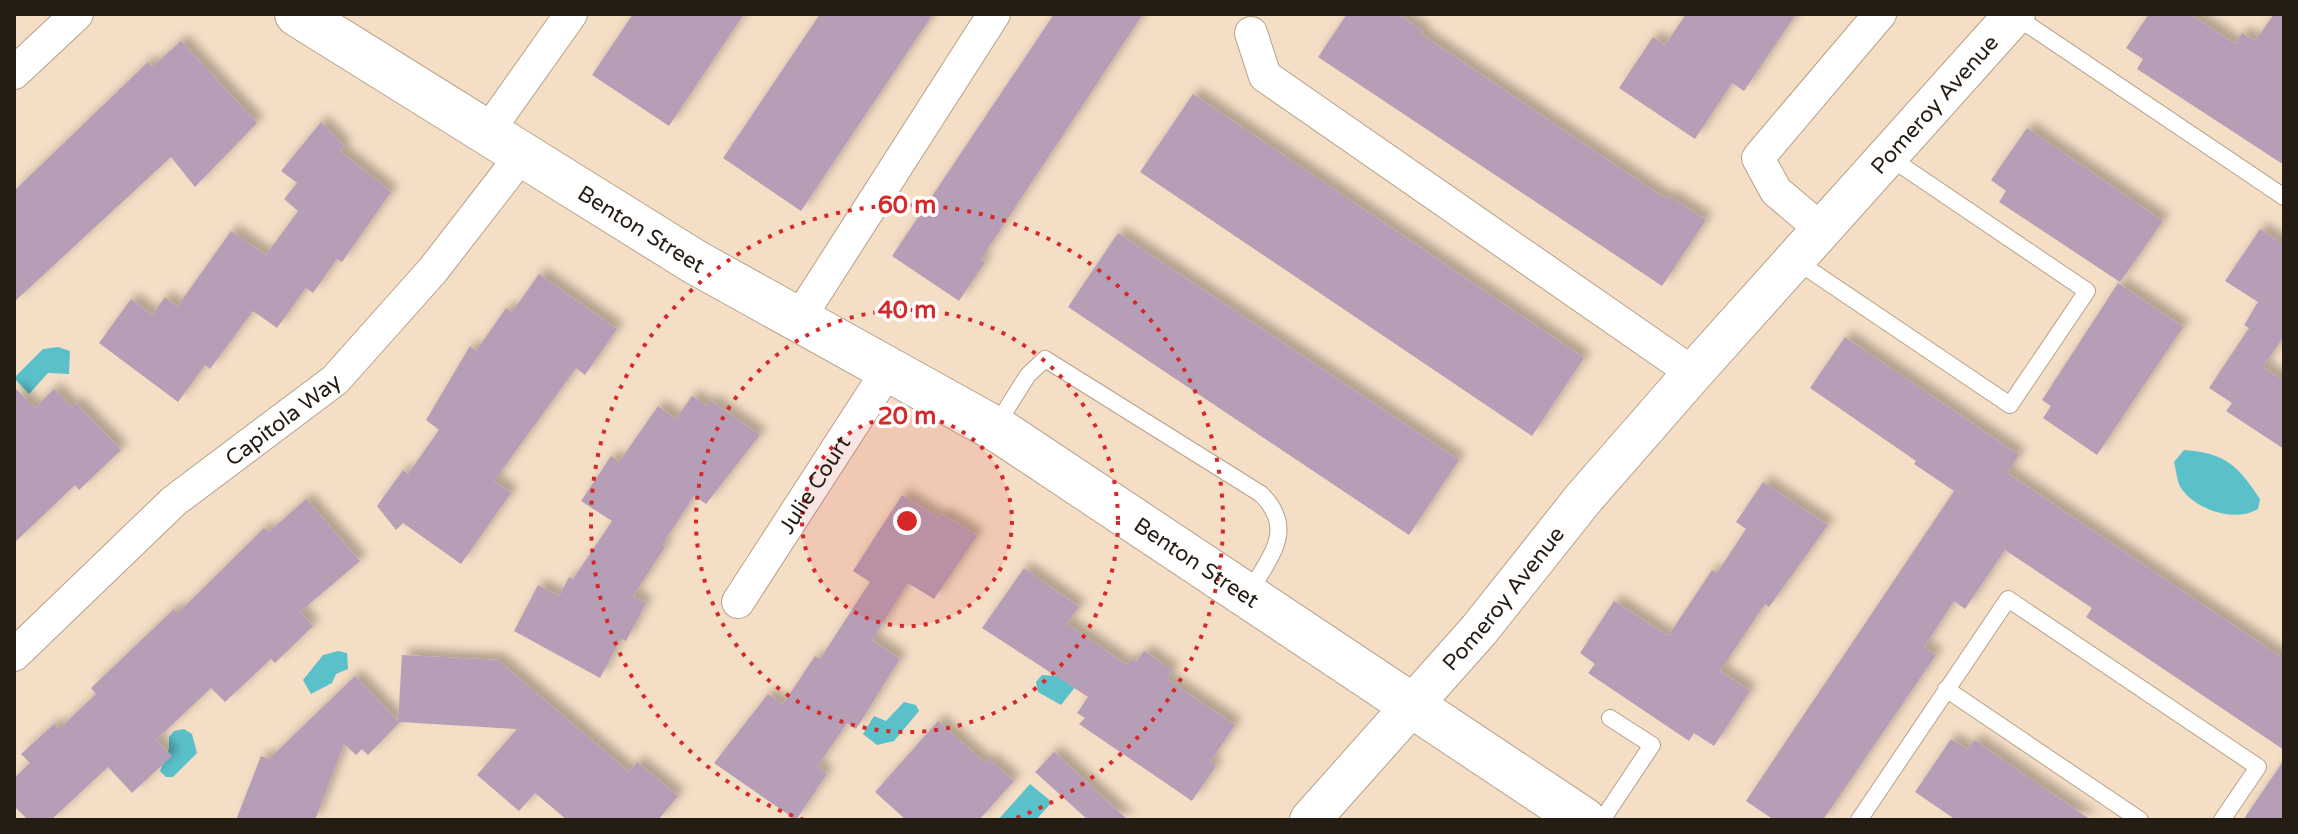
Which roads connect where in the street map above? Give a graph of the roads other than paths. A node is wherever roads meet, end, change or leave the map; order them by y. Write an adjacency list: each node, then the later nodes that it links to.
1 (77, 14): 8 (street)
2 (297, 14): 9 (main road, Benton Street)
3 (571, 14): 9 (street)
4 (994, 14): 15 (street)
5 (1880, 14): 13 (street)
6 (2014, 14): 11 (street, Pomeroy Avenue); 12 (lane)
7 (1251, 33): 17 (street)
8 (14, 73)
9 (486, 134): 10 (main road, Benton Street)
10 (522, 155): 15 (main road, Benton Street); 21 (street, Capitola Way)
11 (1887, 156): 13 (street, Pomeroy Avenue); 14 (lane)
12 (2284, 197)
13 (1822, 230): 14 (street, Pomeroy Avenue)
14 (1795, 260): 17 (street, Pomeroy Avenue)
15 (798, 320): 16 (main road, Benton Street)
16 (890, 367): 18 (main road, Benton Street); 20 (street, Julie Court)
17 (1693, 373): 23 (street, Pomeroy Avenue)
18 (994, 428): 19 (main road, Benton Street); 19 (lane)
19 (1248, 596): 23 (main road, Benton Street)
20 (738, 602)
21 (14, 655)
22 (1946, 689): 28 (lane); 29 (lane); 30 (lane)
23 (1412, 704): 25 (street, Pomeroy Avenue); 26 (main road, Benton Street)
24 (1610, 718): 27 (lane)
25 (1310, 820)
26 (1584, 820)
27 (1602, 820)
28 (1859, 820)
29 (2140, 820)
30 (2222, 820)

